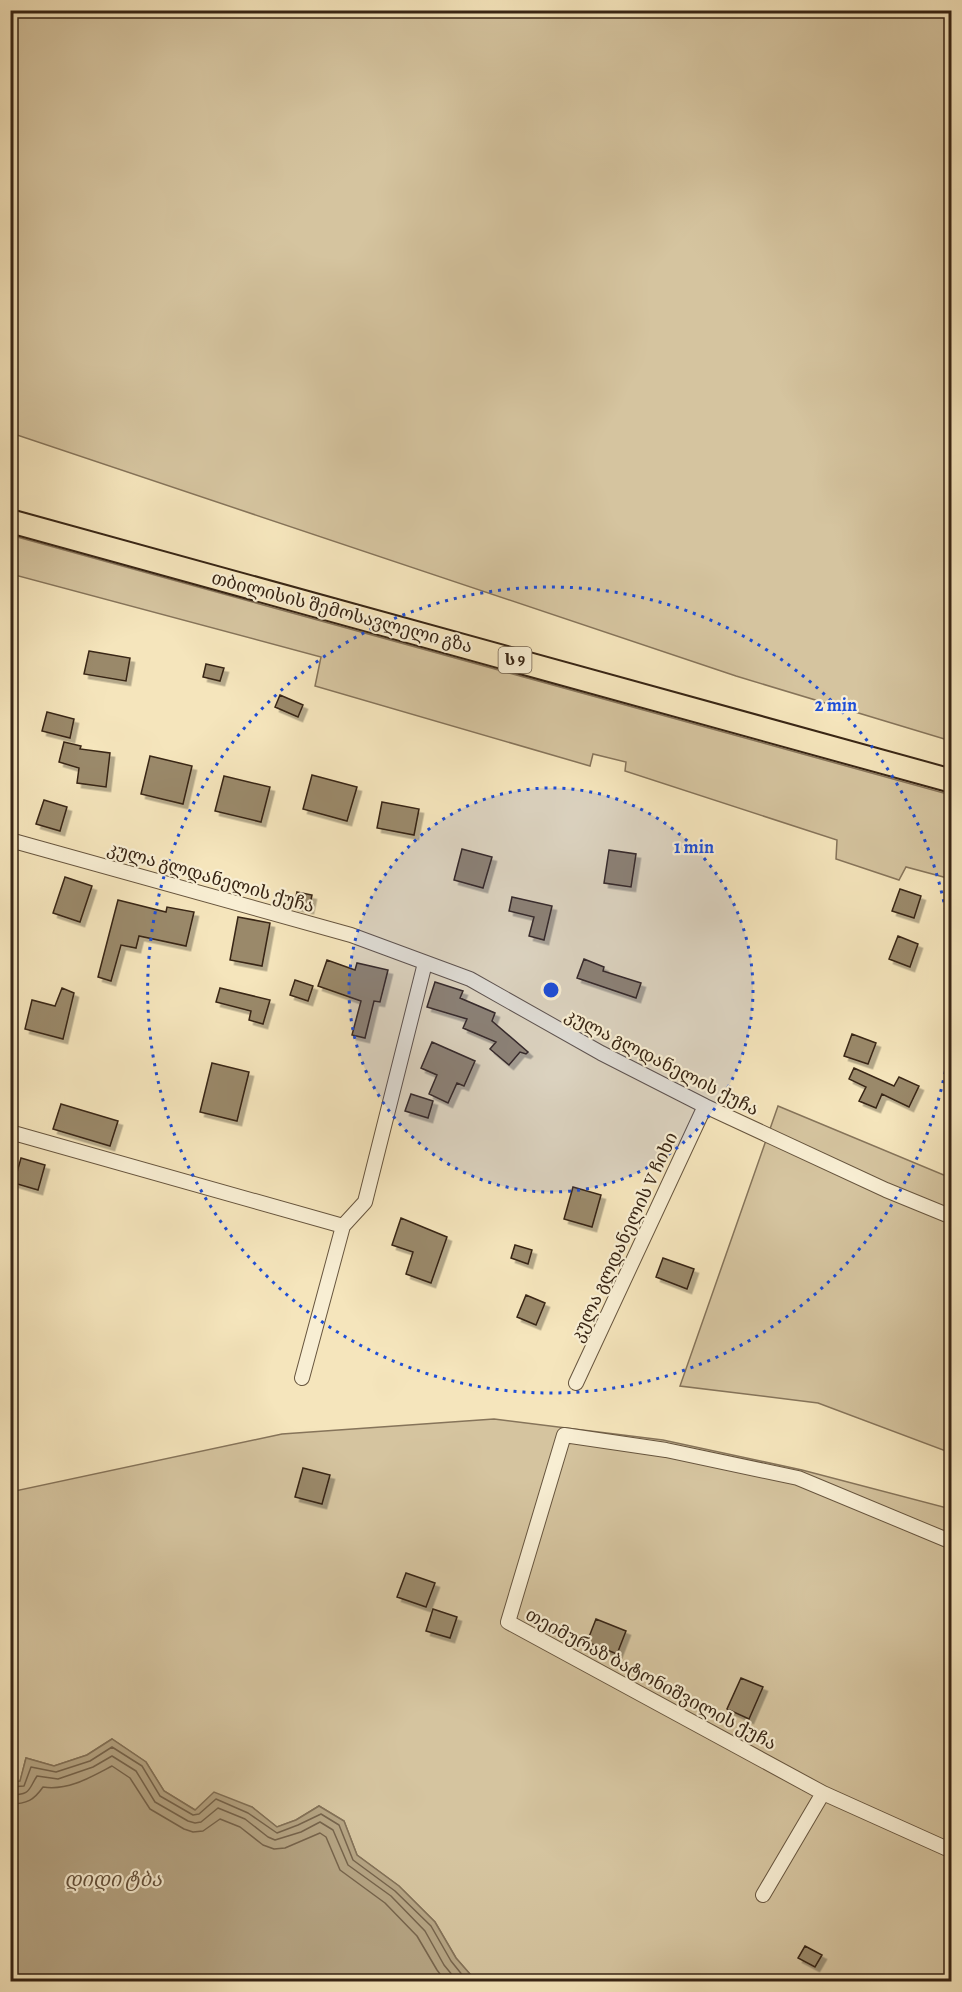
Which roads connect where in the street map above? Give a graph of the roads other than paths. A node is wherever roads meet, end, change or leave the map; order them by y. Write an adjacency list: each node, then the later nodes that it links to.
1 (10, 521): 2 (highway, თბილისის შემოსავლელი გზა / ს 9)
2 (951, 781)
3 (10, 840): 4 (street, კულა გლდანელის ქუჩა)
4 (425, 963): 5 (street, კულა გლდანელის ქუჩა); 8 (street)
5 (705, 1106): 7 (street, კულა გლდანელის ქუჩა); 10 (street, კულა გლდანელის V ჩიხი)
6 (10, 1132): 8 (street)
7 (951, 1217)
8 (343, 1226): 9 (street)
9 (302, 1378)
10 (576, 1383)
11 (951, 1542): 12 (street, თეიმურაზ ბატონიშვილის ქუჩა)
12 (823, 1793): 13 (street, თეიმურაზ ბატონიშვილის ქუჩა); 14 (street)
13 (951, 1851)
14 (763, 1895)

